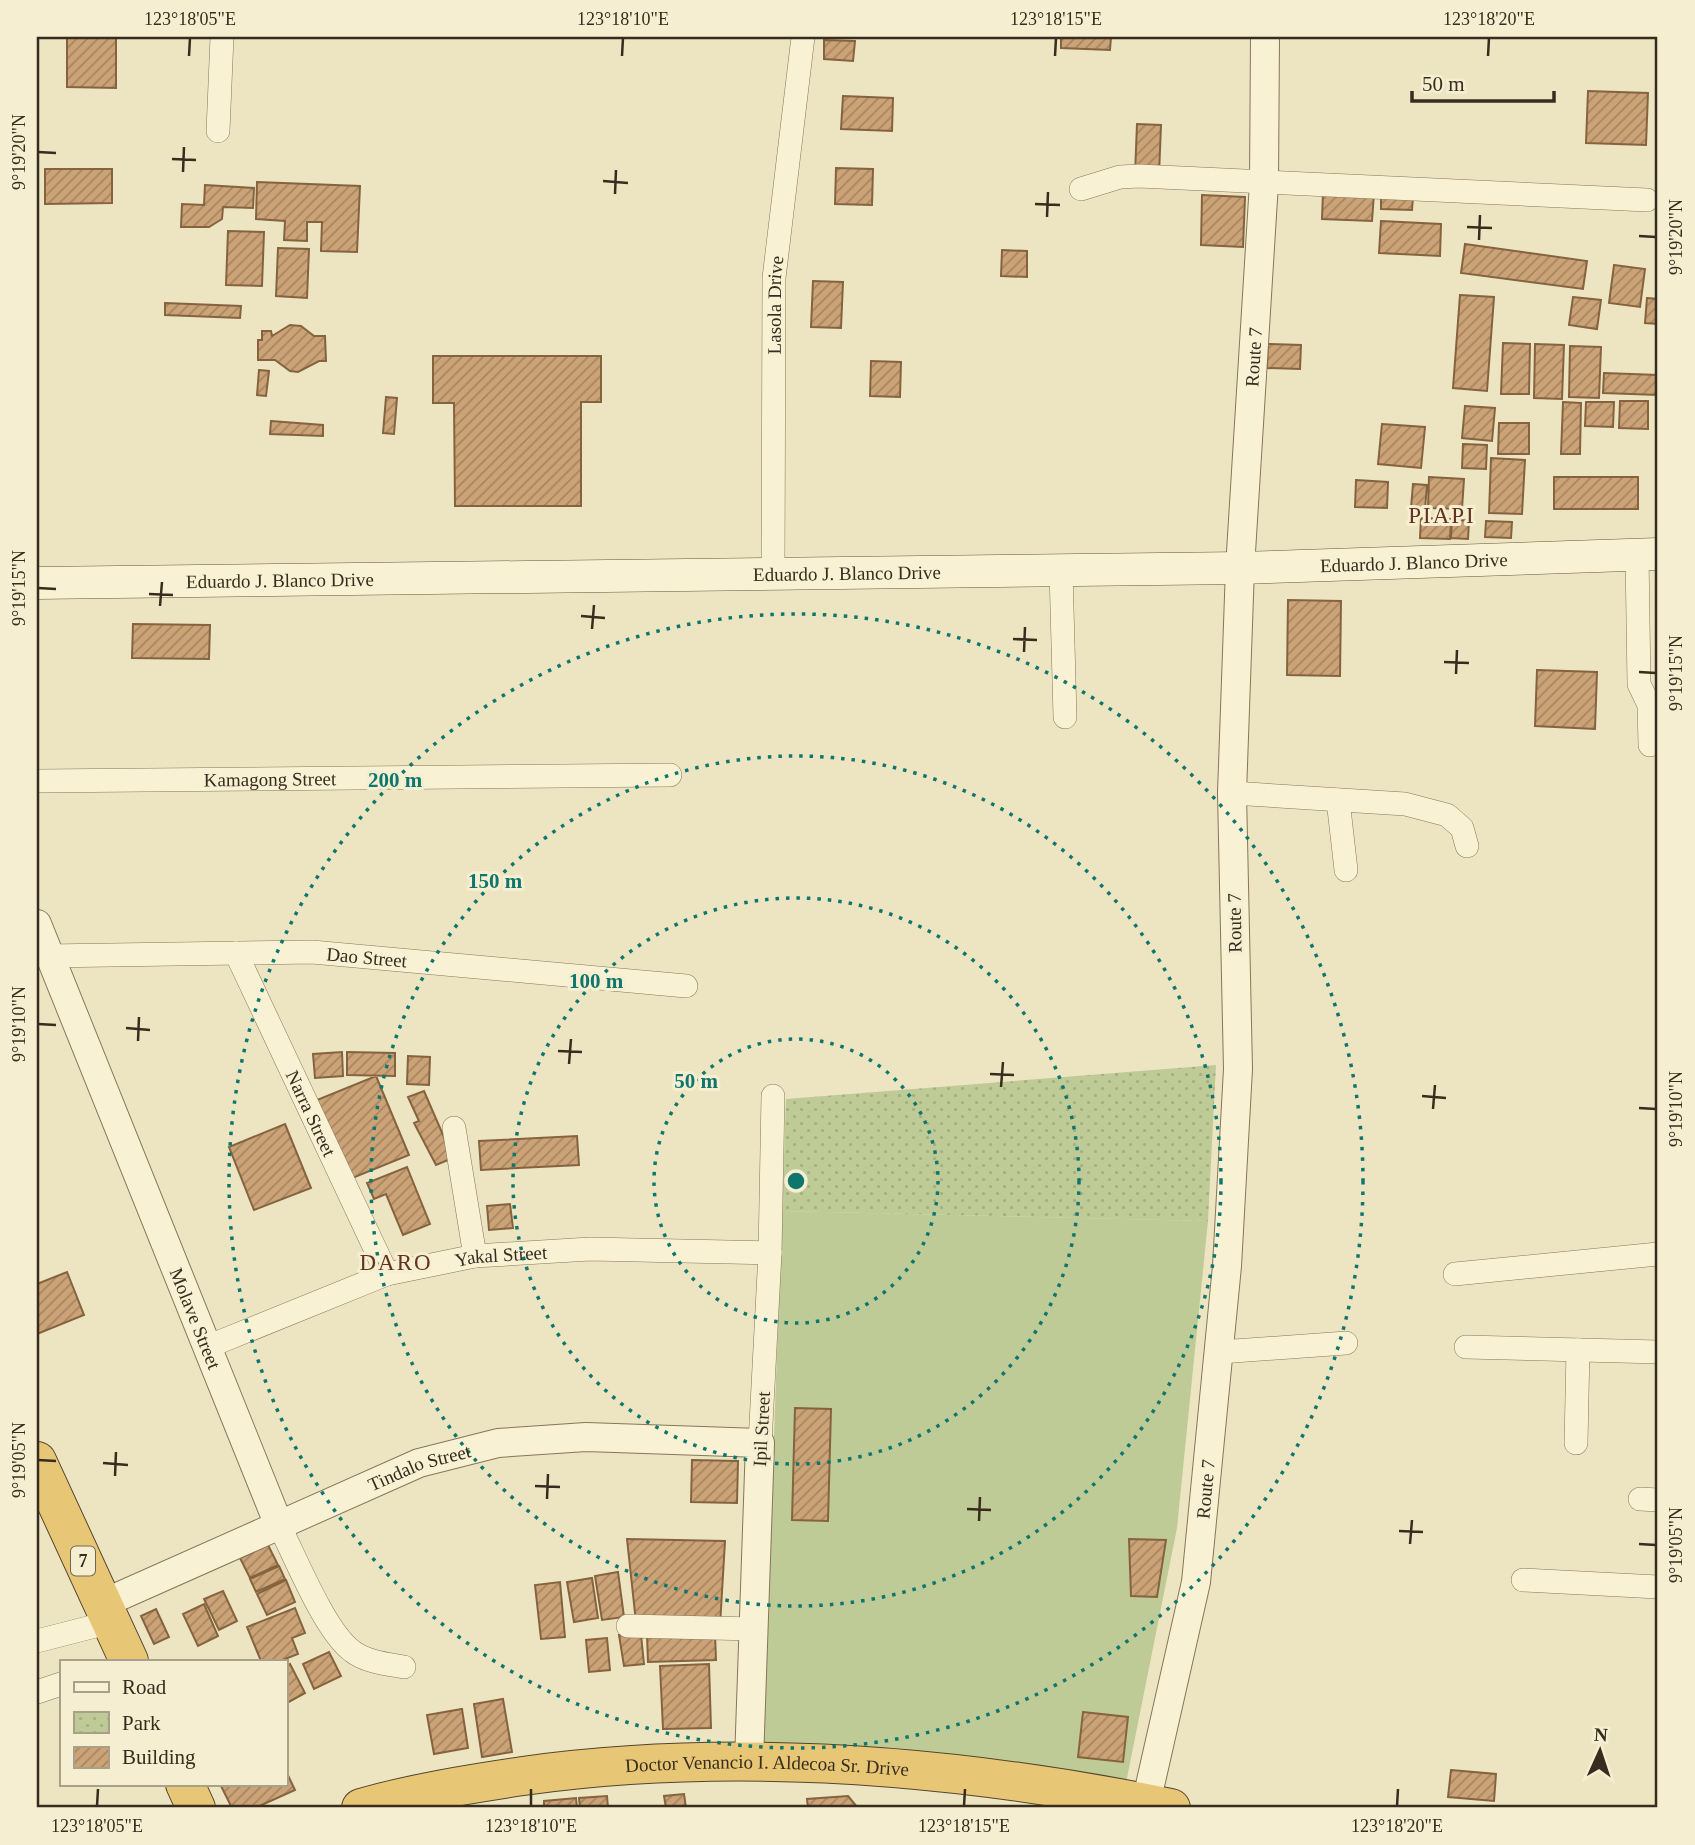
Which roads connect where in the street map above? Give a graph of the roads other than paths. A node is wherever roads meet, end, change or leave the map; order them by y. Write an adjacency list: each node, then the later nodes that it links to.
1 (222, 37): 4 (street)
2 (803, 37): 11 (street, Lasola Drive)
3 (1265, 37): 5 (street, Route 7)
4 (218, 131)
5 (1264, 183): 6 (street); 7 (street); 9 (street, Route 7)
6 (1081, 189)
7 (1647, 200)
8 (1648, 555): 9 (main road, Eduardo J. Blanco Drive); 14 (street)
9 (1240, 568): 10 (main road, Eduardo J. Blanco Drive); 17 (street, Route 7)
10 (1061, 570): 11 (main road, Eduardo J. Blanco Drive); 13 (street)
11 (773, 575): 12 (main road, Eduardo J. Blanco Drive)
12 (37, 583)
13 (1065, 717)
14 (1650, 745)
15 (670, 775): 16 (street, Kamagong Street)
16 (37, 781)
17 (1232, 793): 18 (street); 36 (street, Route 7)
18 (1338, 800): 19 (street); 20 (street)
19 (1468, 846)
20 (1346, 870)
21 (37, 924): 23 (street, Molave Street)
22 (236, 953): 23 (street, Dao Street); 24 (street, Dao Street); 30 (street, Narra Street)
23 (47, 956): 33 (street, Molave Street)
24 (685, 986)
25 (773, 1096): 27 (street, Ipil Street)
26 (454, 1128): 29 (street)
27 (770, 1253): 29 (street, Yakal Street); 38 (street, Ipil Street)
28 (1658, 1254): 31 (street)
29 (475, 1256): 30 (street, Yakal Street)
30 (387, 1274): 33 (street, Yakal Street)
31 (1455, 1274)
32 (1346, 1343): 36 (street)
33 (207, 1347): 41 (street, Molave Street)
34 (1466, 1347): 35 (street)
35 (1578, 1350): 37 (street); 39 (street)
36 (1220, 1352): 55 (street, Route 7)
37 (1658, 1352)
38 (760, 1443): 41 (street, Tindalo Street); 46 (street, Ipil Street)
39 (1576, 1443)
40 (37, 1461): 44 (highway, 7)
41 (278, 1523): 44 (street, Tindalo Street); 49 (street, Molave Street)
42 (1522, 1580): 43 (street)
43 (1658, 1587)
44 (107, 1613): 47 (street); 48 (highway, 7)
45 (628, 1626): 46 (street)
46 (754, 1629): 52 (street, Ipil Street)
47 (37, 1641)
48 (127, 1660)
49 (404, 1667)
50 (60, 1684): 51 (street)
51 (37, 1692)
52 (749, 1761): 54 (highway, Doctor Venancio I. Aldecoa Sr. Drive); 57 (highway, Doctor Venancio I. Aldecoa Sr. Drive)
53 (186, 1786): 56 (highway)
54 (1088, 1800): 55 (highway, Doctor Venancio I. Aldecoa Sr. Drive)
55 (1159, 1806)
56 (196, 1808)
57 (361, 1808)

